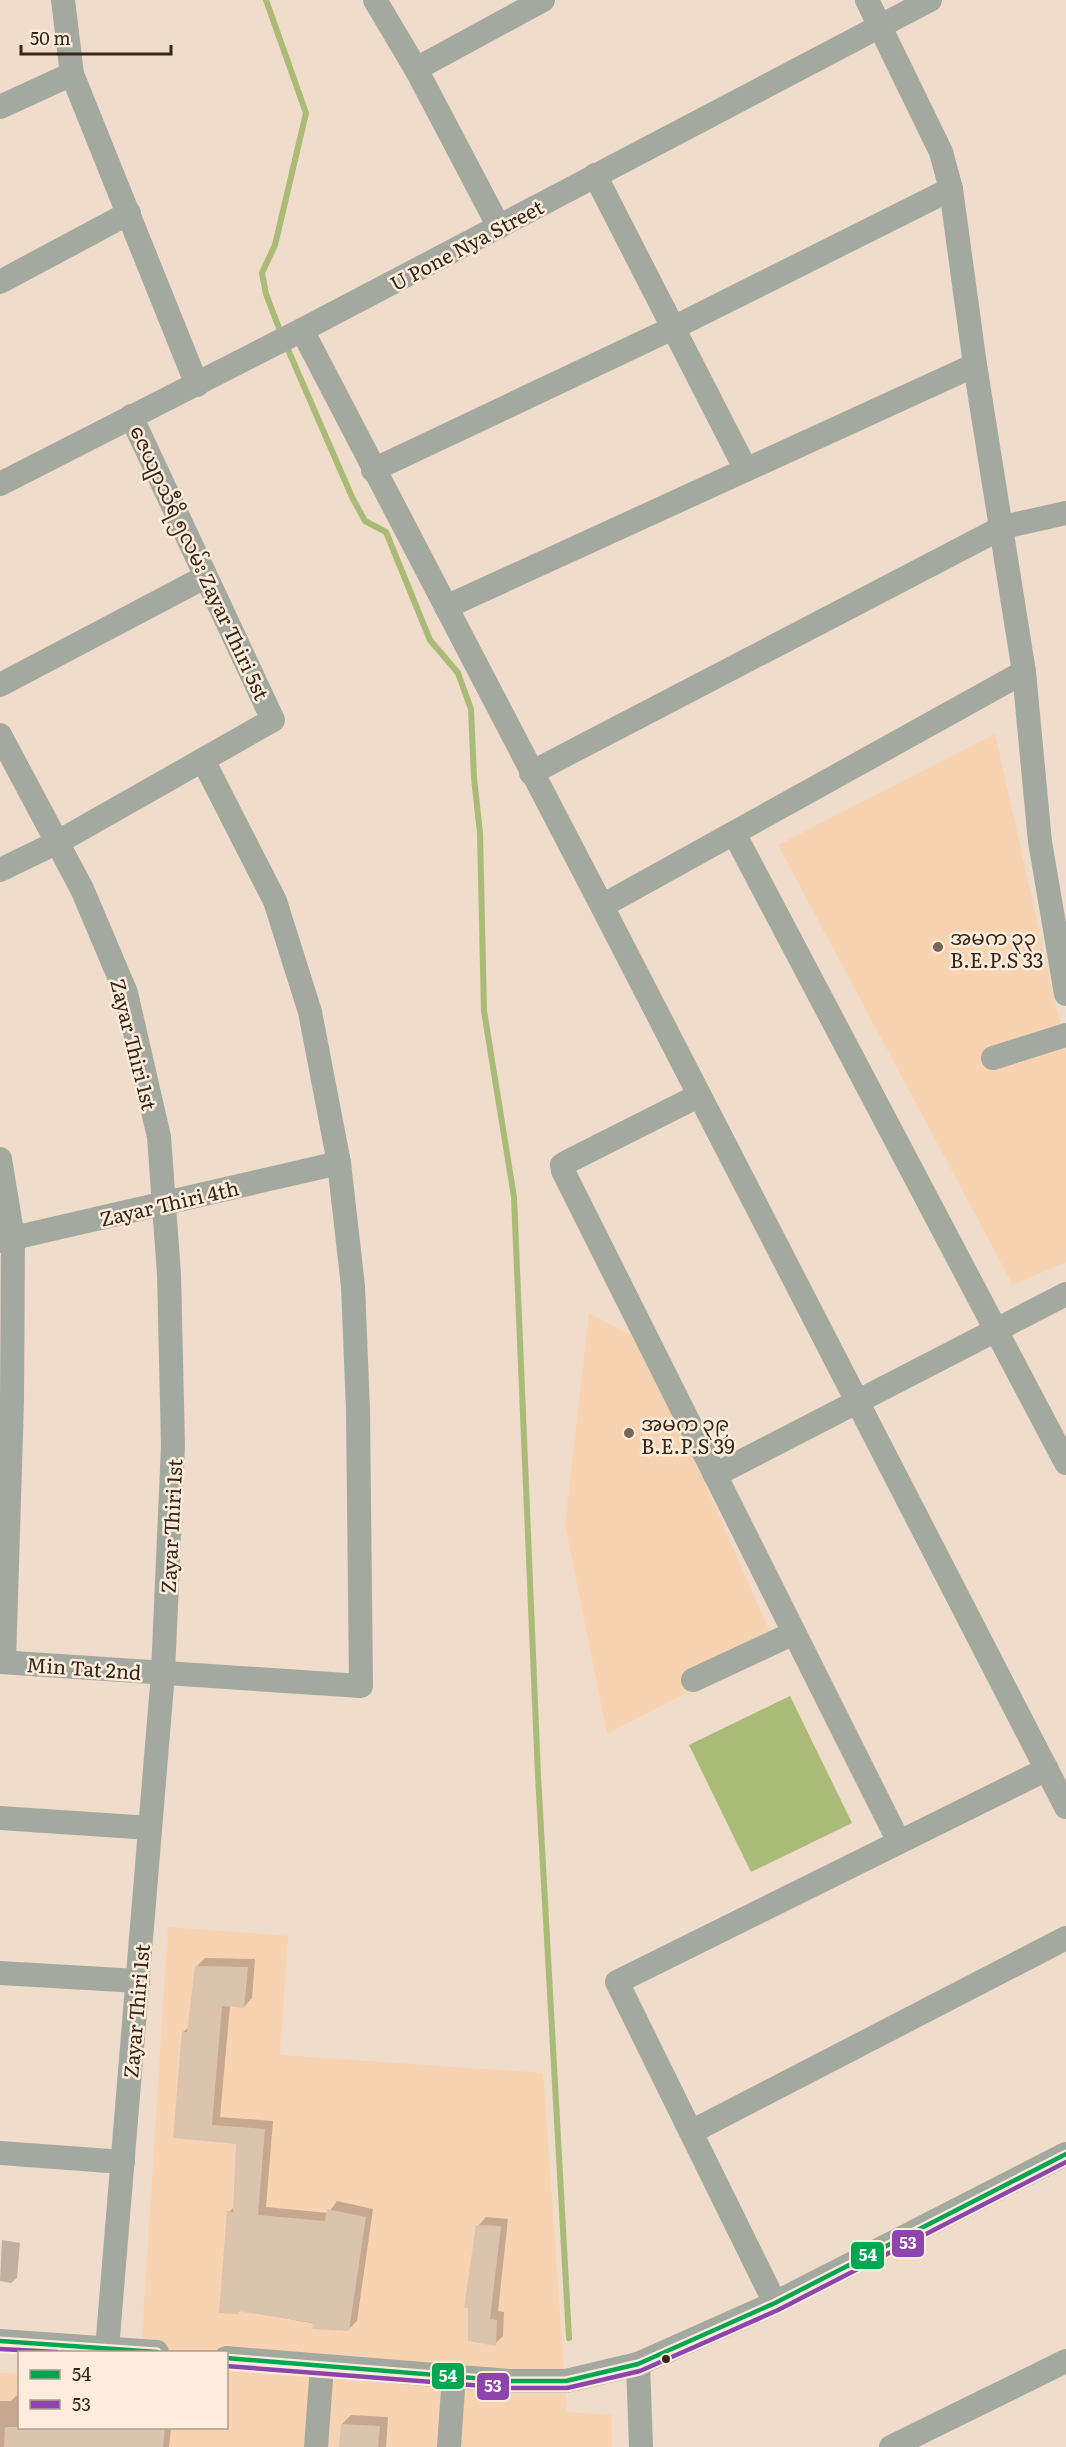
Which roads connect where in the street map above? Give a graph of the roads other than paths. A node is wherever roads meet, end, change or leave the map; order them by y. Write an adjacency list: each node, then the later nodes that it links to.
1 (63, 0): 8 (street)
2 (375, 0): 7 (street)
3 (543, 0): 7 (street)
4 (867, 0): 6 (street)
5 (930, 0): 6 (street, U Pone Nya Street)
6 (880, 26): 10 (street, U Pone Nya Street); 11 (street)
7 (416, 69): 13 (street)
8 (72, 74): 9 (street); 12 (street)
9 (0, 107)
10 (595, 175): 13 (street, U Pone Nya Street); 15 (street)
11 (951, 189): 15 (street); 17 (street)
12 (129, 213): 14 (street); 18 (street)
13 (499, 227): 16 (street, U Pone Nya Street)
14 (0, 282)
15 (673, 328): 20 (street); 21 (street)
16 (302, 330): 18 (street, U Pone Nya Street); 21 (street)
17 (975, 365): 20 (street); 24 (street)
18 (197, 385): 19 (street, U Pone Nya Street)
19 (132, 416): 22 (street, U Pone Nya Street); 25 (street, ဇေယျာသီရိ ၅လမ်း Zayar Thiri 5st)
20 (745, 468): 26 (street)
21 (373, 470): 26 (street)
22 (0, 484)
23 (1066, 513): 24 (street)
24 (1003, 526): 27 (street); 31 (street)
25 (205, 577): 28 (street); 30 (street, ဇေယျာသီရိ ၅လမ်း Zayar Thiri 5st)
26 (446, 607): 31 (street)
27 (1024, 672): 32 (street); 36 (street)
28 (0, 685)
29 (0, 735): 33 (street, Zayar Thiri 1st)
30 (203, 760): 33 (street, ဇေယျာသီရိ ၅လမ်း Zayar Thiri 5st); 42 (street)
31 (531, 773): 35 (street)
32 (734, 833): 35 (street); 46 (street)
33 (58, 842): 34 (street, ဇေယျာသီရိ ၅လမ်း Zayar Thiri 5st); 43 (street, Zayar Thiri 1st)
34 (0, 870)
35 (602, 906): 40 (street)
36 (1061, 942): 37 (street)
37 (1066, 994)
38 (1066, 1035): 39 (street)
39 (993, 1058)
40 (698, 1096): 47 (street); 49 (street)
41 (0, 1160): 44 (street, Min Tat 2nd)
42 (339, 1163): 43 (street, Zayar Thiri 4th); 52 (street, Min Tat 2nd)
43 (164, 1203): 44 (street, Zayar Thiri 4th); 52 (street, Zayar Thiri 1st)
44 (7, 1239): 51 (street, Min Tat 2nd)
45 (1066, 1294): 46 (street)
46 (997, 1330): 47 (street); 48 (street)
47 (856, 1402): 49 (street); 54 (street)
48 (1066, 1463)
49 (715, 1475): 50 (street)
50 (794, 1633): 53 (street); 58 (street)
51 (2, 1662): 52 (street, Min Tat 2nd)
52 (163, 1673): 57 (street, Zayar Thiri 1st)
53 (693, 1680)
54 (1047, 1769): 55 (street); 58 (street)
55 (1066, 1807)
56 (0, 1818): 57 (street)
57 (150, 1828): 61 (street, Zayar Thiri 1st)
58 (899, 1842): 62 (street)
59 (1066, 1938): 62 (street)
60 (0, 1973): 61 (street)
61 (138, 1981): 65 (street, Zayar Thiri 1st)
62 (691, 2132): 66 (street)
63 (0, 2153): 65 (street)
64 (1065, 2156): 66 (street)
65 (123, 2162): 68 (street, Zayar Thiri 1st)
66 (775, 2303): 72 (street)
67 (0, 2341): 68 (street)
68 (107, 2349): 69 (street)
69 (140, 2351)
70 (228, 2358): 73 (street)
71 (1066, 2361): 78 (street)
72 (638, 2364): 74 (street); 77 (street)
73 (322, 2366): 74 (street); 75 (street)
74 (454, 2375): 76 (street)
75 (316, 2447)
76 (450, 2447)
77 (641, 2447)
78 (891, 2447)

